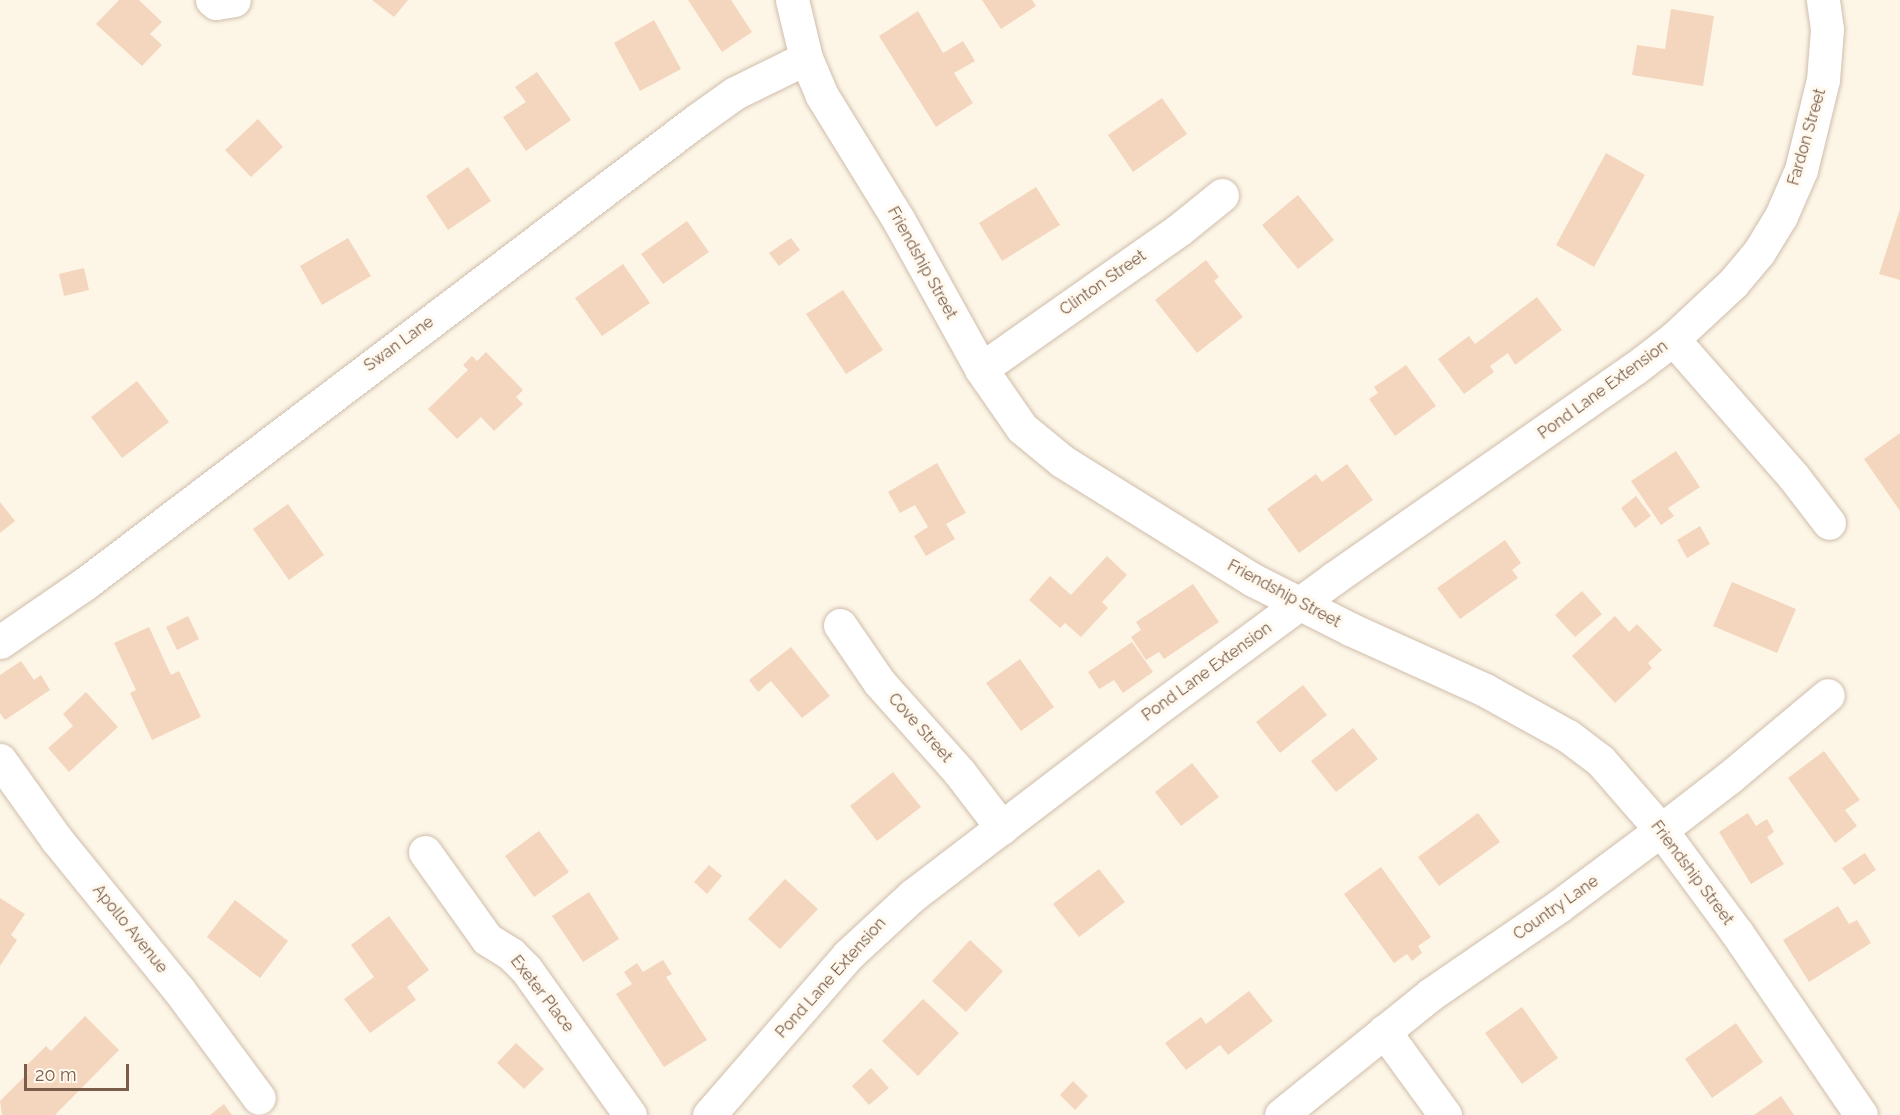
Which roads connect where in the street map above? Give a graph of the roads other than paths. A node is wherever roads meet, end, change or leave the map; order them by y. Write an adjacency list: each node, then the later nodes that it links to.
1 (1823, 0): 5 (street, Fardon Street)
2 (803, 5): 3 (street, Friendship Street)
3 (806, 58): 6 (street, Friendship Street); 10 (street, Swan Lane)
4 (1222, 195): 6 (street, Clinton Street)
5 (1673, 339): 7 (street, Pond Lane Extension); 8 (street, Pond Lane Extension)
6 (981, 369): 8 (street, Friendship Street)
7 (1829, 523)
8 (1299, 604): 13 (street, Pond Lane Extension); 14 (street, Friendship Street)
9 (840, 625): 13 (street, Cove Street)
10 (0, 642)
11 (1828, 695): 14 (street, Country Lane)
12 (0, 760): 17 (street, Apollo Avenue)
13 (1002, 828): 19 (street, Pond Lane Extension)
14 (1661, 830): 16 (street, Country Lane); 22 (street, Friendship Street)
15 (425, 852): 18 (street, Exeter Place)
16 (1384, 1031): 20 (street, Country Lane); 21 (street)
17 (259, 1098)
18 (630, 1115)
19 (709, 1115)
20 (1281, 1115)
21 (1445, 1115)
22 (1862, 1115)

